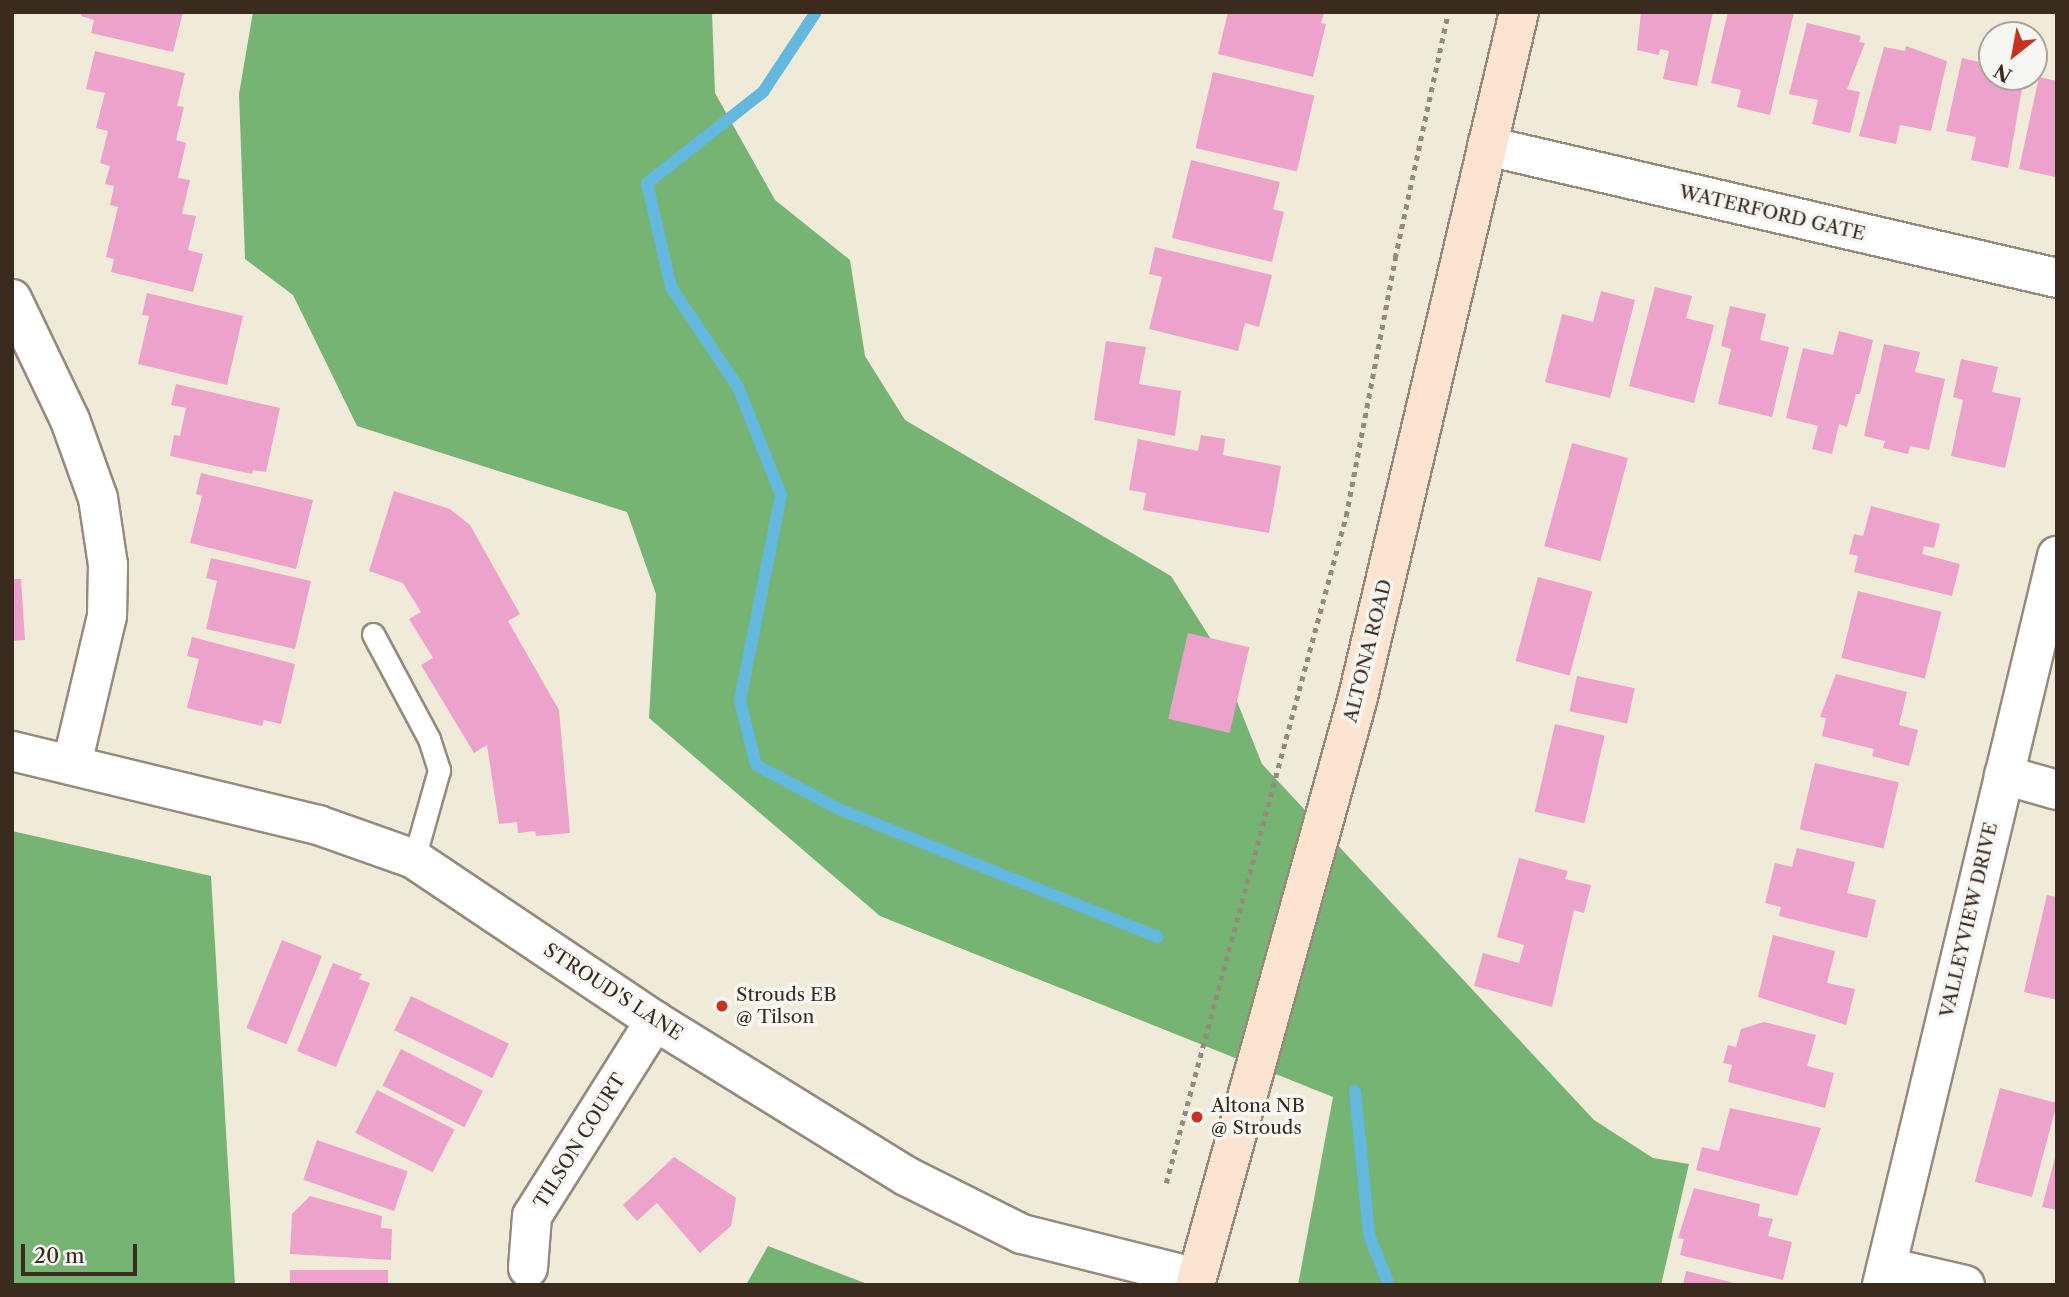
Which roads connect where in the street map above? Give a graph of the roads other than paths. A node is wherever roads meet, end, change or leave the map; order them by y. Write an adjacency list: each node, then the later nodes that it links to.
1 (1518, 12): 2 (main road, ALTONA ROAD)
2 (1487, 146): 3 (street, WATERFORD GATE); 15 (main road, ALTONA ROAD)
3 (2057, 278)
4 (12, 299): 8 (street)
5 (2057, 556): 9 (street, VALLEYVIEW DRIVE)
6 (373, 634): 11 (lane)
7 (12, 751): 8 (street, STROUD'S LANE)
8 (72, 764): 11 (street, STROUD'S LANE)
9 (2004, 775): 10 (street); 14 (street, VALLEYVIEW DRIVE)
10 (2057, 790)
11 (414, 859): 12 (street, STROUD'S LANE)
12 (655, 1021): 13 (street, TILSON COURT); 15 (street, STROUD'S LANE)
13 (528, 1268)
14 (1885, 1276): 16 (street)
15 (1196, 1281)
16 (1965, 1285)

